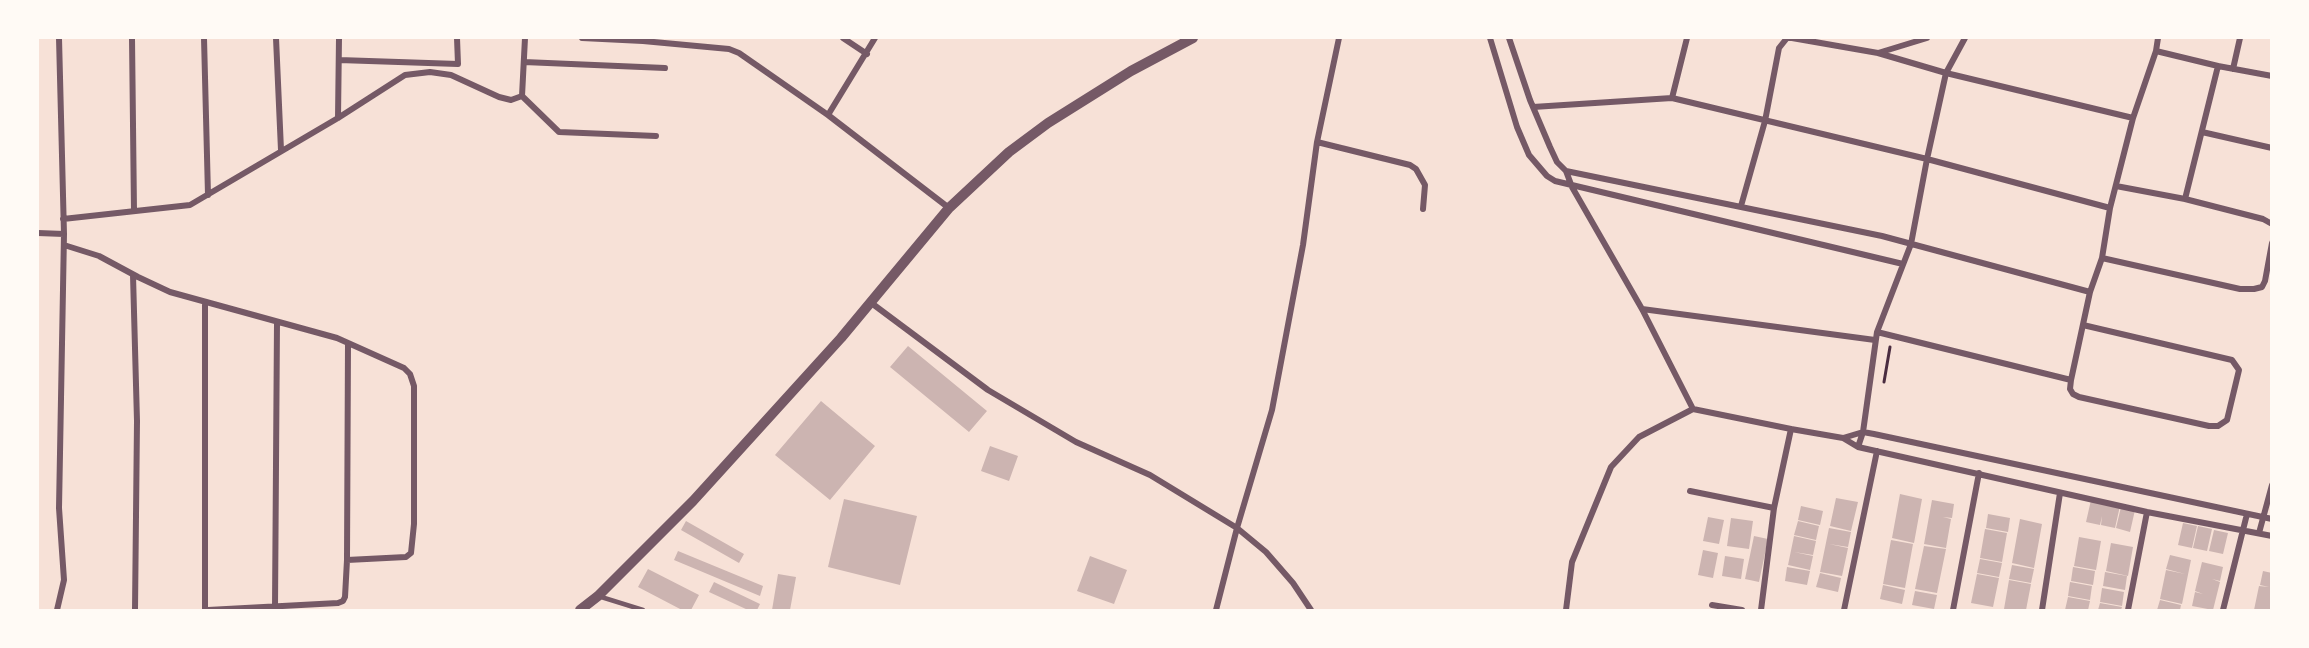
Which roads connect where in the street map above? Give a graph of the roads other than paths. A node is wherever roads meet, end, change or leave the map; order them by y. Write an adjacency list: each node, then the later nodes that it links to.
1 (59, 38): 56 (street)
2 (132, 38): 55 (street)
3 (204, 38): 49 (street)
4 (276, 38): 44 (street)
5 (339, 38): 24 (street)
6 (457, 38): 26 (street)
7 (525, 38): 25 (street)
8 (582, 38): 20 (street)
9 (843, 38): 23 (street)
10 (875, 38): 23 (street)
11 (1193, 38): 52 (street)
12 (1340, 38): 42 (street)
13 (1490, 38): 48 (street)
14 (1509, 38): 35 (street)
15 (1687, 38): 34 (street)
16 (1927, 38): 22 (street)
17 (1965, 38): 30 (street)
18 (2158, 38): 21 (street)
19 (2240, 38): 29 (street)
20 (643, 39): 36 (street)
21 (2156, 51): 27 (street); 38 (street)
22 (1878, 53): 30 (street); 39 (street)
23 (867, 54): 36 (street)
24 (339, 60): 26 (street); 37 (street)
25 (524, 62): 28 (street); 33 (street)
26 (458, 64): 32 (street)
27 (2218, 66): 29 (street); 40 (street)
28 (665, 68)
29 (2233, 69): 31 (street)
30 (1946, 73): 38 (street); 45 (street)
31 (2271, 76)
32 (457, 77): 33 (street); 37 (street)
33 (522, 96): 41 (street)
34 (1672, 98): 35 (street); 39 (street)
35 (1533, 107): 46 (street)
36 (828, 115): 52 (street)
37 (338, 118): 44 (street)
38 (2133, 118): 47 (street)
39 (1765, 121): 45 (street); 51 (street)
40 (2202, 132): 43 (street); 50 (street)
41 (656, 136)
42 (1317, 142): 54 (street); 91 (street)
43 (2271, 148)
44 (281, 150): 49 (street)
45 (1926, 159): 53 (street); 61 (street)
46 (1566, 171): 48 (street); 51 (street)
47 (2116, 186): 50 (street); 53 (street)
48 (1572, 187): 64 (street); 69 (street)
49 (208, 195): 55 (street)
50 (2186, 199): 57 (street)
51 (1741, 206): 61 (street)
52 (949, 208): 68 (street)
53 (2110, 208): 63 (street)
54 (1424, 209)
55 (134, 211): 56 (street)
56 (63, 219): 59 (street)
57 (2271, 224)
58 (38, 233): 59 (street)
59 (64, 234): 62 (street)
60 (2271, 243): 63 (street)
61 (1911, 244): 64 (street); 66 (street)
62 (64, 245): 65 (street); 99 (street)
63 (2102, 258): 66 (street)
64 (1903, 264): 72 (street)
65 (133, 275): 67 (street); 100 (street)
66 (2090, 292): 71 (street)
67 (204, 302): 70 (street); 101 (street)
68 (870, 302): 91 (street); 96 (street)
69 (1642, 309): 73 (street); 76 (street)
70 (278, 322): 74 (street); 98 (street)
71 (2083, 325): 75 (street); 75 (street)
72 (1877, 332): 73 (street); 75 (street)
73 (1875, 340): 78 (street)
74 (348, 343): 95 (street); 95 (street)
75 (2071, 380)
76 (1693, 409): 77 (street); 106 (street)
77 (1791, 429): 79 (street); 86 (street)
78 (1863, 432): 79 (street); 80 (street); 88 (street)
79 (1843, 438): 80 (street)
80 (1858, 447): 81 (street)
81 (1877, 451): 82 (street); 109 (street)
82 (1979, 473): 85 (street); 110 (street)
83 (2271, 485): 89 (street)
84 (1690, 491): 86 (street)
85 (2060, 493): 87 (street); 111 (street)
86 (1774, 508): 108 (street)
87 (2147, 512): 92 (street); 112 (street)
88 (2247, 514): 89 (street); 92 (street)
89 (2263, 518): 90 (street); 93 (street)
90 (2271, 519)
91 (1236, 528): 104 (street); 105 (street)
92 (2243, 530): 93 (street); 113 (street)
93 (2259, 533): 94 (street)
94 (2271, 536)
95 (347, 560): 98 (street)
96 (598, 596): 102 (street); 103 (lane)
97 (1712, 605): 107 (street)
98 (275, 607): 101 (street)
99 (57, 610)
100 (135, 610)
101 (207, 610)
102 (580, 610)
103 (643, 610)
104 (1216, 610)
105 (1311, 610)
106 (1566, 610)
107 (1743, 610)
108 (1761, 610)
109 (1844, 610)
110 (1953, 610)
111 (2042, 610)
112 (2128, 610)
113 (2223, 610)

